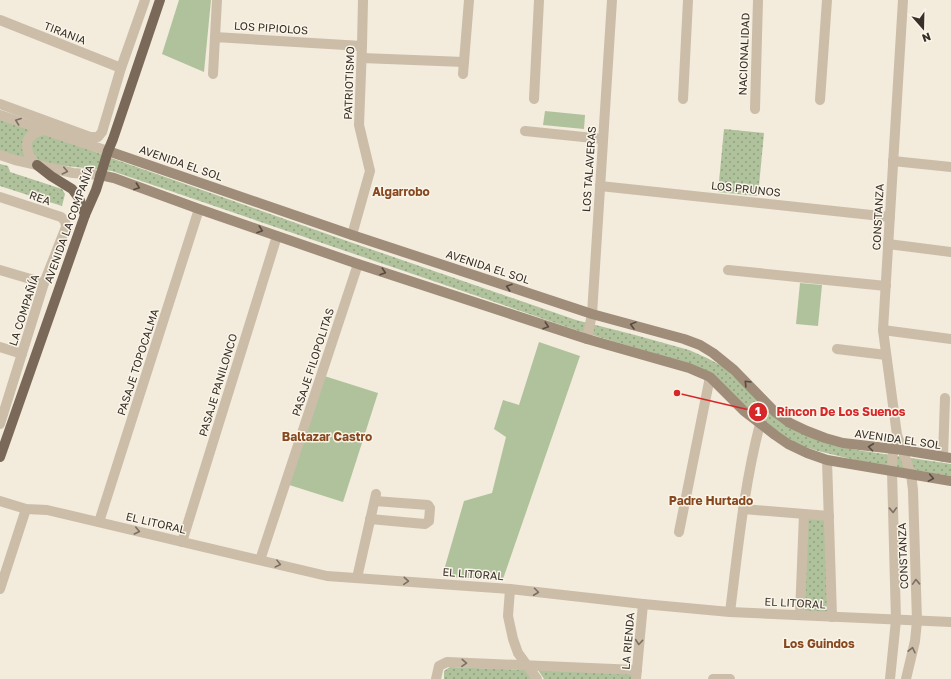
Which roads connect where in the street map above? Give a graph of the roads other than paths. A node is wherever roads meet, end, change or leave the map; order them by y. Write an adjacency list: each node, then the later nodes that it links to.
1 (145, 0): 17 (street)
2 (160, 0): 29 (main road, AVENIDA LA COMPAÑÍA)
3 (217, 0): 13 (street)
4 (363, 0): 14 (street, PATRIOTISMO)
5 (469, 0): 16 (street)
6 (539, 0): 20 (street)
7 (612, 0): 28 (street, LOS TALAVERAS)
8 (688, 0): 21 (street)
9 (758, 0): 24 (street, NACIONALIDAD)
10 (827, 0): 22 (street)
11 (903, 0): 31 (street, CONSTANZA)
12 (0, 20): 17 (street, TIRANIA)
13 (215, 37): 14 (street, LOS PIPIOLOS); 18 (street)
14 (362, 46): 15 (street, PATRIOTISMO)
15 (362, 58): 16 (street); 41 (street, PATRIOTISMO)
16 (464, 62): 19 (street)
17 (121, 68): 23 (street)
18 (213, 74)
19 (463, 74)
20 (534, 99)
21 (683, 99)
22 (820, 100)
23 (0, 104)
24 (754, 109)
25 (0, 115): 26 (street, AVENIDA EL SOL, one-way to 25)
26 (44, 130): 29 (street, AVENIDA EL SOL); 32 (street)
27 (525, 131): 28 (street)
28 (603, 139): 35 (street, LOS TALAVERAS)
29 (108, 150): 34 (main road, AVENIDA LA COMPAÑÍA); 41 (main road, AVENIDA EL SOL)
30 (0, 155): 32 (street)
31 (893, 160): 33 (street); 39 (street, CONSTANZA)
32 (37, 165): 34 (street, one-way to 34); 38 (main road)
33 (951, 167)
34 (100, 175): 37 (main road, one-way to 37); 38 (main road, AVENIDA LA COMPAÑÍA)
35 (600, 186): 39 (street, LOS PRUNOS); 50 (street, LOS TALAVERAS)
36 (0, 197): 40 (street, REA)
37 (198, 209): 42 (main road, one-way to 42); 75 (street, PASAJE TOPOCALMA)
38 (85, 215): 63 (main road, AVENIDA LA COMPAÑÍA)
39 (890, 217): 43 (street, CONSTANZA)
40 (66, 227): 48 (street, LA COMPAÑÍA)
41 (352, 235): 50 (main road, AVENIDA EL SOL, one-way to 41)
42 (277, 236): 45 (main road); 77 (street, PASAJE PANILONCO)
43 (888, 244): 44 (street); 49 (street, CONSTANZA)
44 (951, 252)
45 (358, 264): 53 (main road, one-way to 53); 78 (street, PASAJE FILOPOLITAS)
46 (0, 270): 48 (street)
47 (728, 270): 49 (street)
48 (44, 283): 56 (street, LA COMPAÑÍA)
49 (886, 286): 51 (street, CONSTANZA)
50 (592, 314): 53 (street, LOS TALAVERAS); 62 (main road, AVENIDA EL SOL, one-way to 50)
51 (883, 330): 52 (street); 57 (street, CONSTANZA)
52 (951, 339)
53 (587, 340): 58 (main road)
54 (0, 347): 56 (street)
55 (837, 349): 57 (street)
56 (22, 354): 60 (street, LA COMPAÑÍA)
57 (886, 355): 62 (street, CONSTANZA)
58 (710, 377): 61 (main road); 76 (street)
59 (945, 398): 64 (street)
60 (0, 424)
61 (760, 424): 65 (main road); 71 (street)
62 (898, 450): 64 (main road, AVENIDA EL SOL); 66 (street, CONSTANZA); 67 (street, CONSTANZA)
63 (0, 457)
64 (947, 458)
65 (827, 460): 66 (main road); 73 (street)
66 (892, 471): 67 (main road); 86 (street, CONSTANZA, one-way to 86)
67 (911, 474): 68 (main road, one-way to 68); 87 (street, CONSTANZA, one-way to 67)
68 (951, 481)
69 (0, 501): 70 (street, EL LITORAL)
70 (26, 509): 75 (street, EL LITORAL); 80 (street)
71 (743, 509): 72 (street); 83 (street)
72 (804, 514): 73 (street); 84 (street)
73 (829, 516): 85 (street)
74 (370, 519): 74 (street); 79 (street)
75 (100, 522): 77 (street, EL LITORAL, one-way to 77)
76 (679, 532)
77 (182, 542): 78 (street, EL LITORAL)
78 (260, 560): 79 (street, EL LITORAL, one-way to 79)
79 (357, 578): 81 (street, EL LITORAL, one-way to 81)
80 (0, 589)
81 (510, 589): 82 (street, EL LITORAL, one-way to 82); 89 (street)
82 (643, 604): 83 (street, EL LITORAL); 90 (street, LA RIENDA, one-way to 90)
83 (730, 612): 84 (street, EL LITORAL)
84 (800, 615): 85 (street, EL LITORAL)
85 (832, 617): 86 (street, EL LITORAL)
86 (896, 620): 87 (street, EL LITORAL); 95 (street, CONSTANZA)
87 (917, 621): 88 (street, EL LITORAL); 96 (street, CONSTANZA, one-way to 87)
88 (951, 622)
89 (527, 666): 90 (street); 91 (street, one-way to 89); 92 (street)
90 (637, 674)
91 (436, 679)
92 (537, 679)
93 (713, 679): 94 (street)
94 (730, 679)
95 (890, 679)
96 (906, 679)

